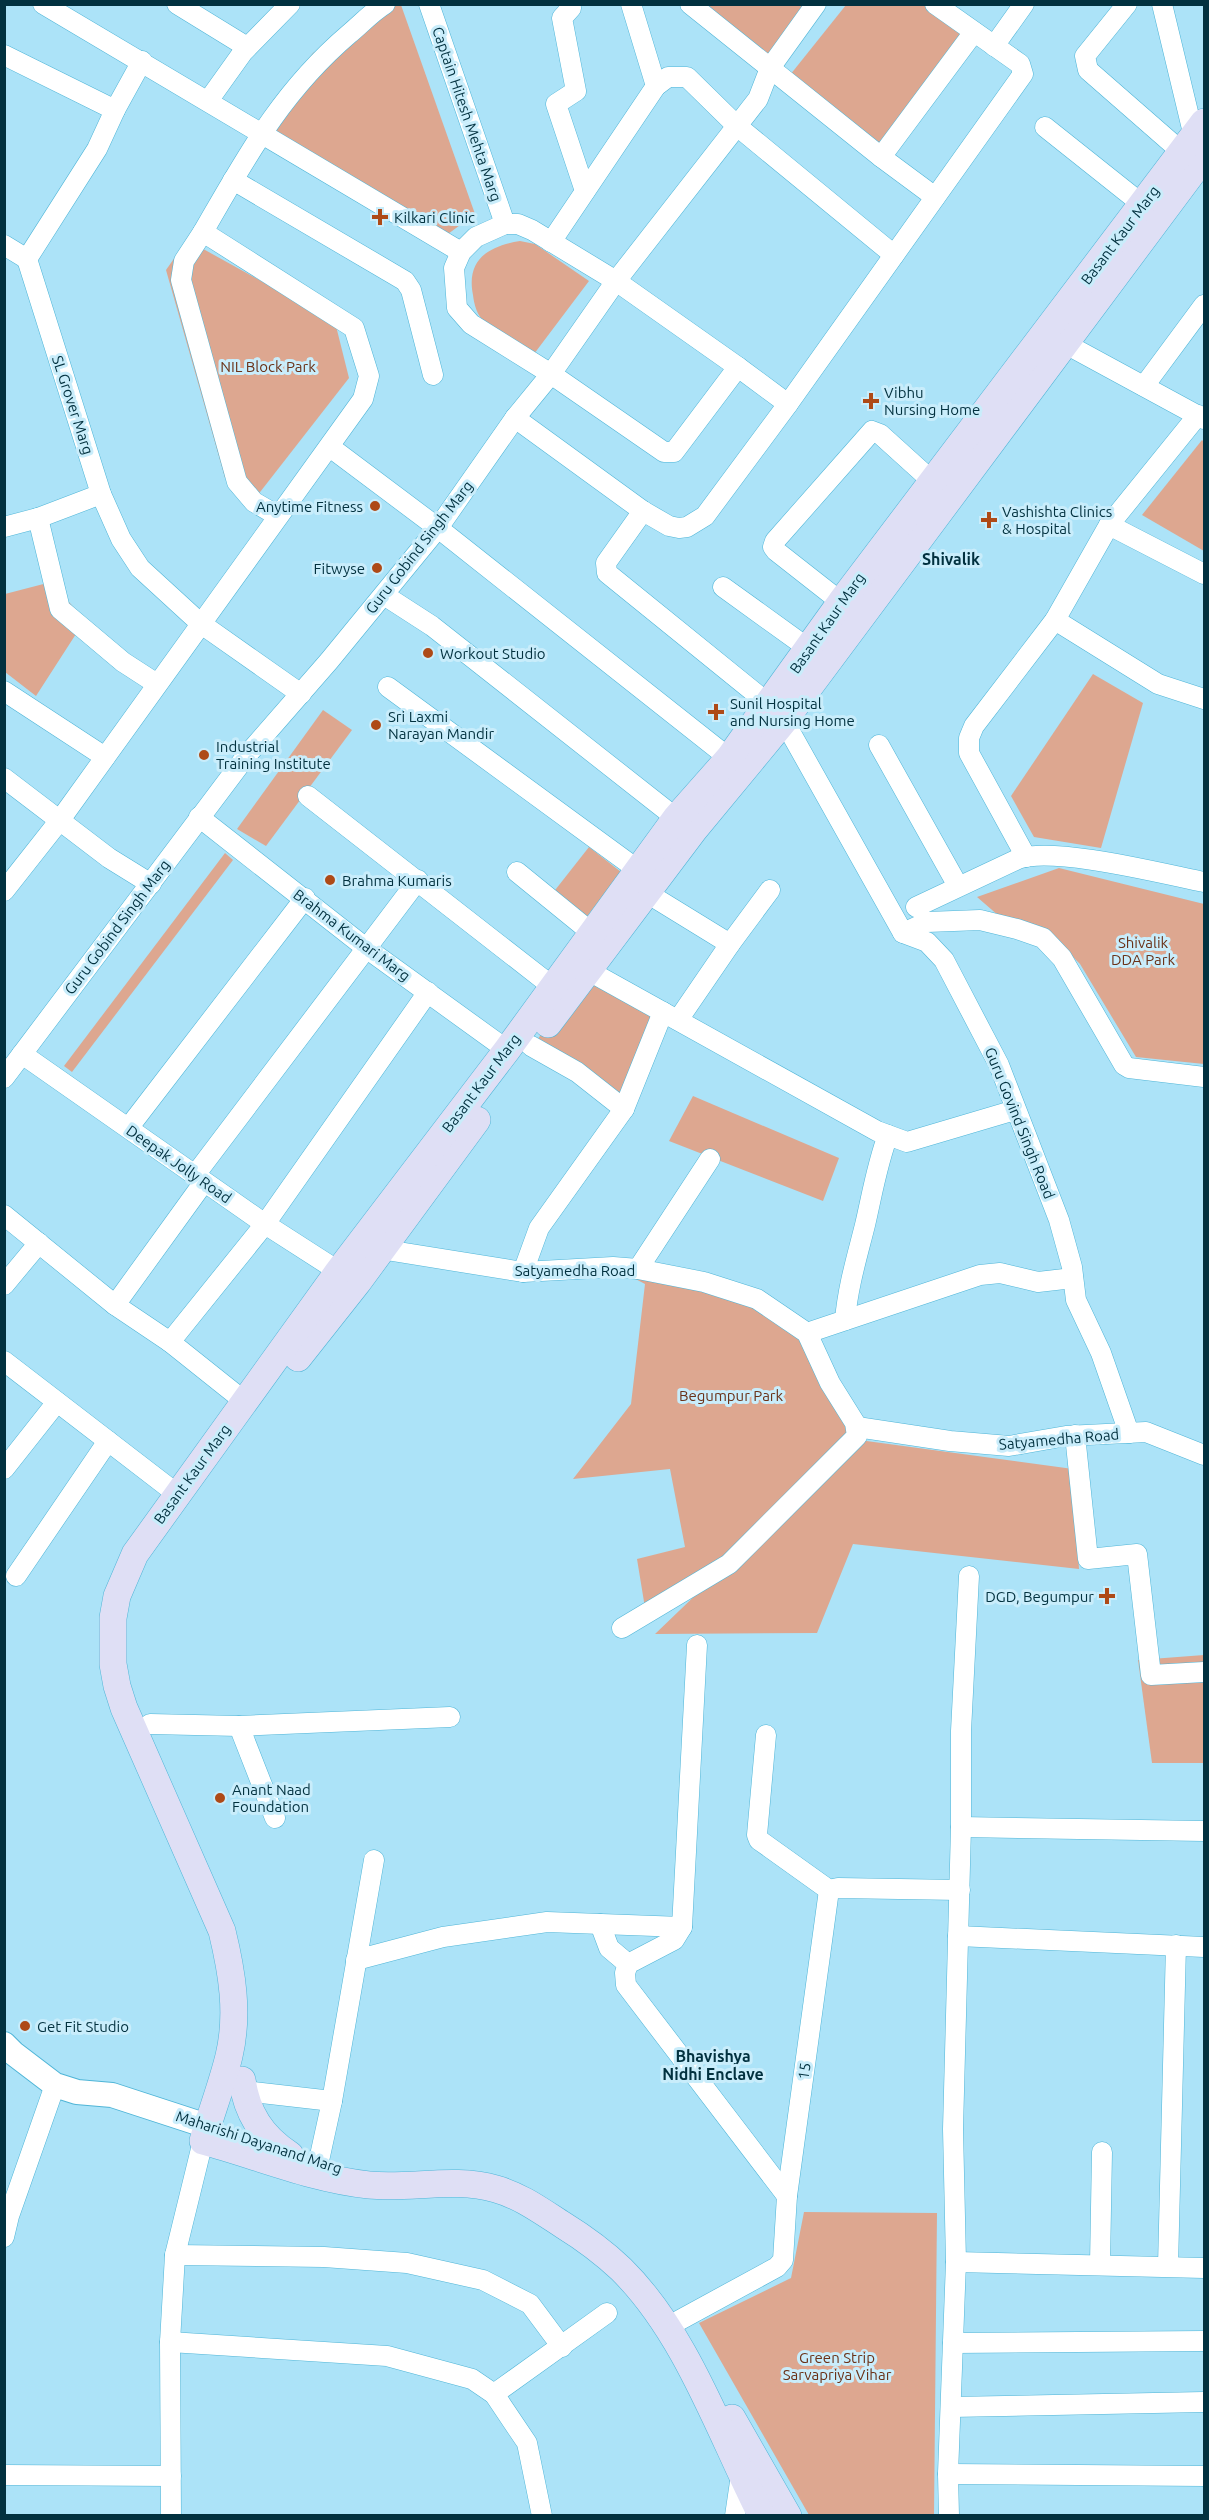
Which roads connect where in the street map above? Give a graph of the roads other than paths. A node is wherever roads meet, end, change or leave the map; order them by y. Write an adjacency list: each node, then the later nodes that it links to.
1 (43, 4): 18 (street)
2 (177, 4): 16 (street)
3 (290, 4): 16 (street)
4 (385, 4): 25 (street)
5 (429, 4): 32 (street, Captain Hitesh Mehta Marg)
6 (570, 4): 29 (street)
7 (631, 4): 20 (street)
8 (690, 4): 19 (street)
9 (816, 4): 19 (street, Guru Gobind Singh Marg)
10 (935, 4): 14 (street)
11 (1024, 4): 15 (street)
12 (1127, 4): 26 (street)
13 (1162, 4): 26 (street)
14 (974, 32): 15 (street); 27 (street)
15 (994, 46): 30 (street)
16 (247, 47): 21 (street)
17 (4, 55): 22 (street)
18 (142, 62): 21 (street); 22 (street)
19 (770, 68): 23 (street, Guru Gobind Singh Marg); 27 (street)
20 (656, 86): 23 (street); 29 (street)
21 (208, 101): 25 (street)
22 (115, 110): 38 (street)
23 (737, 126): 37 (street); 39 (street, Guru Gobind Singh Marg)
24 (1045, 127): 31 (street)
25 (261, 132): 28 (street); 36 (street)
26 (1198, 148): 31 (main road, Basant Kaur Marg); 41 (main road, Basant Kaur Marg)
27 (881, 156): 30 (street)
28 (234, 180): 33 (street); 44 (street)
29 (585, 191): 34 (street)
30 (935, 197): 37 (street)
31 (1143, 205): 50 (main road, Basant Kaur Marg)
32 (505, 224): 34 (street); 36 (street)
33 (203, 232): 49 (street); 53 (street)
34 (551, 242): 39 (street)
35 (4, 245): 38 (street)
36 (461, 252): 43 (street)
37 (894, 255): 46 (street)
38 (27, 259): 51 (street, SL Grover Marg)
39 (616, 281): 42 (street); 43 (street, Guru Gobind Singh Marg)
40 (1204, 305): 45 (street)
41 (1064, 343): 45 (street); 70 (main road, Basant Kaur Marg)
42 (738, 367): 43 (street); 46 (street)
43 (551, 374): 48 (street, Guru Gobind Singh Marg)
44 (433, 375)
45 (1144, 387): 47 (street)
46 (788, 404): 52 (street)
47 (1201, 417): 55 (street)
48 (515, 418): 52 (street); 57 (street, Guru Gobind Singh Marg)
49 (330, 447): 53 (street); 57 (street)
50 (932, 482): 61 (main road, Basant Kaur Marg); 61 (street)
51 (101, 494): 54 (street); 63 (street, SL Grover Marg)
52 (643, 511): 70 (street)
53 (278, 516): 63 (street)
54 (38, 518): 56 (street); 65 (street)
55 (1109, 525): 58 (street); 62 (street)
56 (4, 526)
57 (438, 528): 60 (street, Guru Gobind Singh Marg); 73 (street)
58 (1204, 574)
59 (723, 587): 64 (street)
60 (384, 595): 68 (street, Guru Gobind Singh Marg); 77 (street)
61 (841, 602): 64 (main road, Basant Kaur Marg)
62 (1055, 620): 69 (street); 79 (street)
63 (200, 623): 65 (street); 68 (street, SL Grover Marg)
64 (809, 649): 70 (main road, Basant Kaur Marg)
65 (157, 684): 72 (street)
66 (388, 687): 82 (street)
67 (4, 691): 72 (street)
68 (301, 694): 76 (street, Guru Gobind Singh Marg)
69 (1204, 699)
70 (777, 713): 73 (main road, Basant Kaur Marg); 82 (main road, Basant Kaur Marg); 91 (street)
71 (879, 745): 85 (street)
72 (105, 757): 78 (street)
73 (729, 758): 77 (main road, Basant Kaur Marg)
74 (4, 778): 78 (street)
75 (308, 796): 81 (street)
76 (199, 817): 84 (street, Guru Gobind Singh Marg); 88 (street, Brahma Kumari Marg)
77 (676, 818): 82 (main road, Basant Kaur Marg)
78 (60, 820): 84 (street); 87 (street)
79 (1026, 857): 83 (street); 85 (street)
80 (517, 872): 90 (street)
81 (418, 880): 93 (street); 95 (street)
82 (643, 881): 90 (main road, Basant Kaur Marg); 92 (street); 94 (main road, Basant Kaur Marg)
83 (1204, 882)
84 (151, 884): 99 (street, Guru Gobind Singh Marg)
85 (958, 886): 89 (street)
86 (770, 890): 92 (street)
87 (4, 891)
88 (305, 898): 93 (street, Brahma Kumari Marg); 104 (street)
89 (916, 907)
90 (592, 933): 95 (main road, Basant Kaur Marg)
91 (903, 933): 100 (street); 103 (street, Guru Govind Singh Road)
92 (730, 944): 97 (street)
93 (366, 948): 96 (street, Brahma Kumari Marg); 107 (street)
94 (589, 971): 97 (street); 98 (main road, Basant Kaur Marg)
95 (553, 987): 98 (main road, Basant Kaur Marg)
96 (428, 992): 98 (street, Brahma Kumari Marg); 109 (street)
97 (670, 1016): 102 (street); 105 (street)
98 (519, 1048): 102 (street, Brahma Kumari Marg); 111 (main road, Basant Kaur Marg)
99 (22, 1054): 101 (street, Guru Gobind Singh Marg); 104 (street, Deepak Jolly Road)
100 (1204, 1077)
101 (4, 1078)
102 (624, 1109): 113 (street)
103 (1015, 1110): 105 (street); 115 (street, Guru Govind Singh Road)
104 (129, 1127): 107 (street, Deepak Jolly Road)
105 (888, 1135): 118 (street)
106 (710, 1159): 112 (street)
107 (199, 1178): 109 (street, Deepak Jolly Road); 117 (street)
108 (4, 1215): 110 (street)
109 (265, 1224): 114 (street, Deepak Jolly Road); 120 (street)
110 (39, 1243): 116 (street); 117 (street)
111 (373, 1244): 113 (street, Satyamedha Road); 114 (main road, Basant Kaur Marg)
112 (638, 1269): 113 (street, Satyamedha Road); 119 (street, Satyamedha Road)
113 (523, 1272)
114 (348, 1277): 122 (main road, Basant Kaur Marg); 137 (main road, Basant Kaur Marg)
115 (1072, 1278): 118 (street); 125 (street, Guru Govind Singh Road)
116 (4, 1285)
117 (115, 1305): 120 (street)
118 (845, 1320): 119 (street)
119 (807, 1333): 124 (street)
120 (170, 1342): 122 (street)
121 (4, 1362): 123 (street)
122 (244, 1401): 130 (main road, Basant Kaur Marg)
123 (57, 1402): 127 (street); 129 (street)
124 (857, 1427): 126 (street, Satyamedha Road); 133 (street)
125 (1129, 1433): 126 (street, Satyamedha Road); 128 (street, Satyamedha Road)
126 (1075, 1435): 135 (street)
127 (108, 1441): 130 (street); 131 (street)
128 (1204, 1455)
129 (4, 1469)
130 (177, 1494): 154 (main road, Basant Kaur Marg)
131 (16, 1576)
132 (969, 1576): 141 (street)
133 (622, 1628)
134 (698, 1645): 147 (street)
135 (1204, 1672)
136 (450, 1717): 138 (street)
137 (150, 1724): 138 (street); 154 (main road, Basant Kaur Marg)
138 (239, 1726): 140 (street)
139 (766, 1735): 144 (street)
140 (275, 1818)
141 (961, 1827): 142 (street); 145 (street)
142 (1204, 1831)
143 (374, 1860): 151 (street)
144 (829, 1890): 145 (street); 162 (street, 15)
145 (960, 1890): 148 (street)
146 (600, 1924): 147 (street); 151 (street); 152 (street)
147 (682, 1927): 152 (street)
148 (958, 1936): 149 (street); 165 (street)
149 (1176, 1945): 150 (street); 167 (street)
150 (1204, 1947)
151 (356, 1960): 156 (street)
152 (628, 1964): 162 (street)
153 (4, 2044): 155 (street, Maharishi Dayanand Marg)
154 (236, 2085): 156 (street); 157 (street); 158 (main road, Basant Kaur Marg); 160 (main road)
155 (66, 2088): 157 (street, Maharishi Dayanand Marg); 158 (street, Maharishi Dayanand Marg); 163 (street)
156 (332, 2101): 161 (street)
157 (177, 2116): 158 (street, Maharishi Dayanand Marg)
158 (213, 2136): 160 (main road, Maharishi Dayanand Marg); 164 (street); 170 (main road, Maharishi Dayanand Marg)
159 (1102, 2152): 166 (street)
160 (290, 2155): 161 (main road, Maharishi Dayanand Marg)
161 (318, 2165): 170 (main road, Maharishi Dayanand Marg)
162 (788, 2196): 170 (street, 15)
163 (4, 2236)
164 (175, 2255): 172 (street); 174 (street)
165 (956, 2262): 166 (street); 173 (street)
166 (1100, 2264): 167 (street)
167 (1168, 2266): 168 (street)
168 (1204, 2268)
169 (608, 2313): 174 (street)
170 (672, 2324): 175 (main road)
171 (1204, 2341): 173 (street)
172 (170, 2342): 176 (street); 182 (street)
173 (953, 2343): 178 (street)
174 (562, 2347): 176 (street)
175 (703, 2380): 181 (main road); 188 (main road)
176 (494, 2394): 185 (street)
177 (1204, 2402): 178 (street)
178 (951, 2407): 179 (street)
179 (948, 2474): 183 (street); 189 (street)
180 (4, 2475): 182 (street)
181 (741, 2475): 186 (street); 187 (main road)
182 (171, 2476): 184 (street)
183 (1204, 2476)
184 (171, 2516)
185 (542, 2516)
186 (735, 2516)
187 (762, 2516)
188 (788, 2516)
189 (950, 2516)

